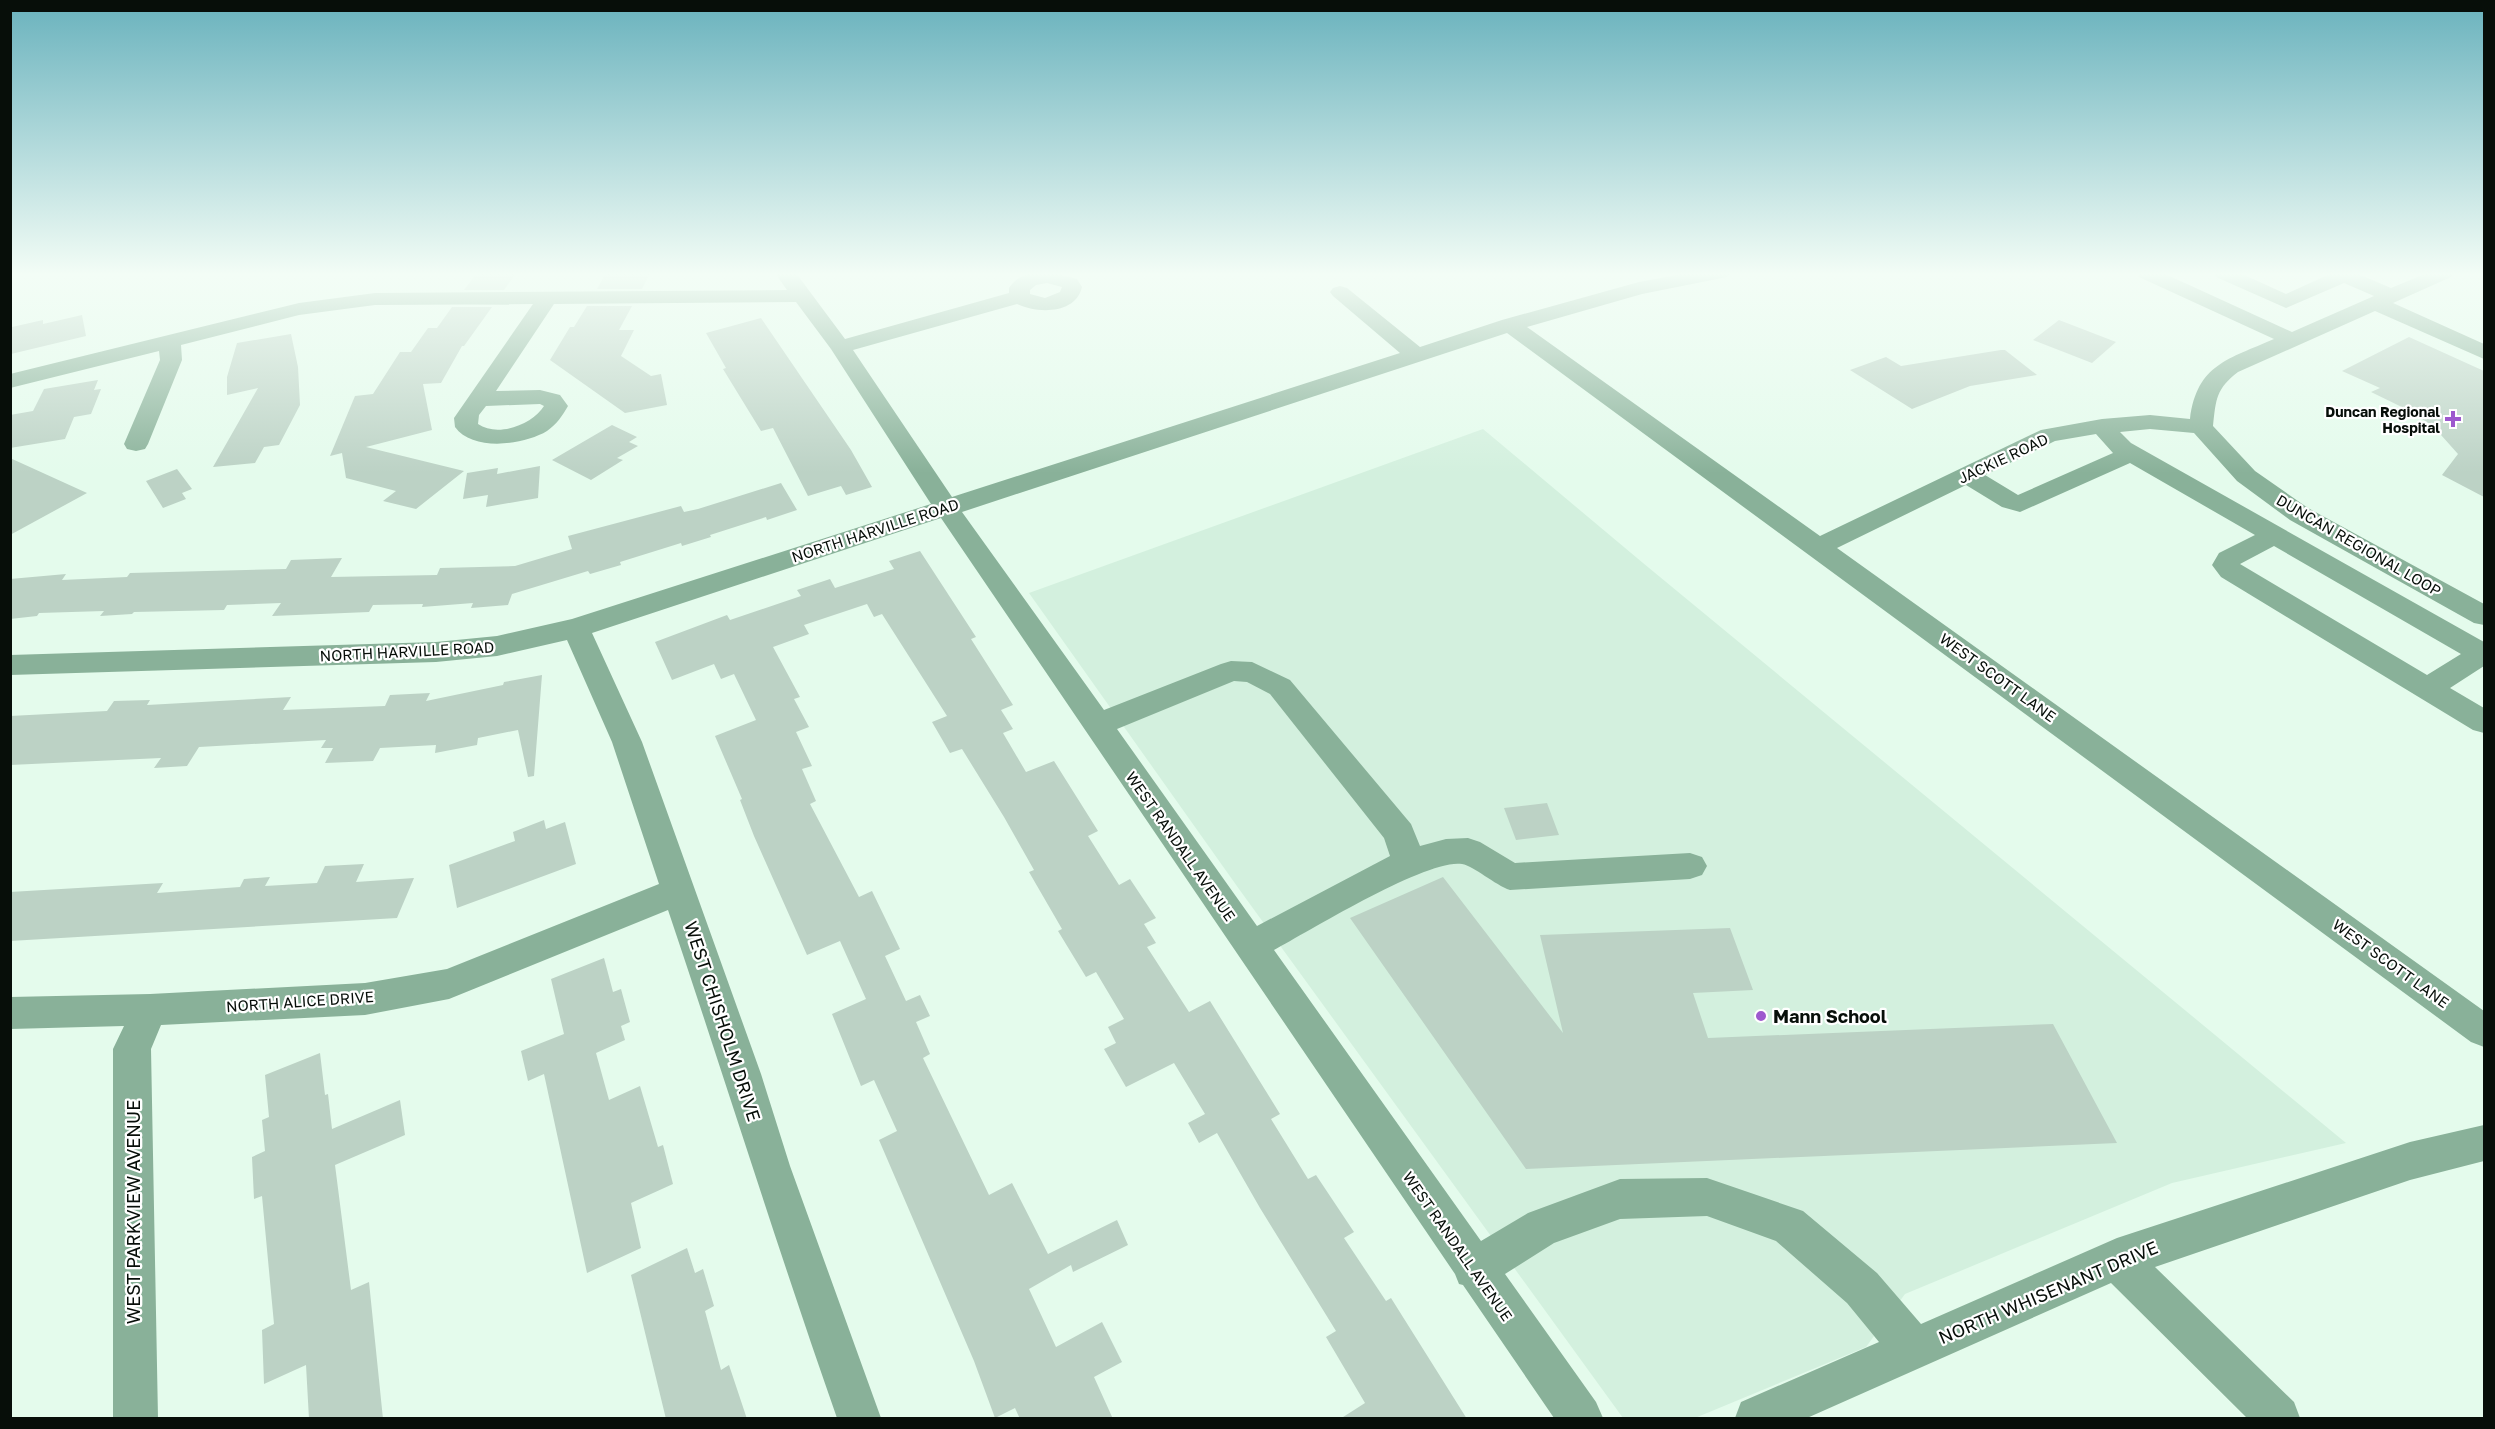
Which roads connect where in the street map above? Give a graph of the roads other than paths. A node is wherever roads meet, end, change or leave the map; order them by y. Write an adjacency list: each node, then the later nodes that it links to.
1 (169, 340): 13 (street); 17 (street)
2 (520, 340): 14 (street)
3 (834, 340): 10 (street, WEST RANDALL AVENUE)
4 (866, 340): 10 (street)
5 (1398, 340): 12 (street)
6 (1464, 340): 12 (street, NORTH HARVILLE ROAD)
7 (1530, 340): 23 (street, WEST SCOTT LANE)
8 (2290, 340): 16 (street)
9 (2460, 340): 11 (street)
10 (840, 347): 20 (street, WEST RANDALL AVENUE)
11 (2484, 352)
12 (1416, 355): 20 (street, NORTH HARVILLE ROAD)
13 (10, 381)
14 (479, 399)
15 (2102, 426): 16 (street, JACKIE ROAD); 18 (street); 19 (street, JACKIE ROAD)
16 (2201, 427): 21 (street, DUNCAN REGIONAL LOOP)
17 (136, 444)
18 (2132, 453): 19 (street); 22 (street)
19 (1967, 475): 23 (street, JACKIE ROAD)
20 (946, 507): 25 (street, NORTH HARVILLE ROAD); 30 (street, WEST RANDALL AVENUE)
21 (2315, 523): 22 (street); 24 (street, DUNCAN REGIONAL LOOP)
22 (2279, 537): 26 (street); 28 (street)
23 (1818, 547): 37 (street, WEST SCOTT LANE)
24 (2484, 616)
25 (576, 628): 27 (street, NORTH HARVILLE ROAD); 33 (street, WEST CHISHOLM DRIVE)
26 (2484, 654): 28 (street)
27 (10, 665)
28 (2428, 688): 29 (street)
29 (2484, 722)
30 (1097, 725): 31 (street); 34 (street, WEST RANDALL AVENUE)
31 (1409, 862): 32 (street); 34 (street)
32 (1690, 866)
33 (679, 891): 35 (street, NORTH ALICE DRIVE); 43 (street, WEST CHISHOLM DRIVE)
34 (1251, 946): 40 (street, WEST RANDALL AVENUE)
35 (150, 1010): 36 (street, NORTH ALICE DRIVE); 42 (street, WEST PARKVIEW AVENUE)
36 (10, 1013)
37 (2484, 1031)
38 (2484, 1143): 39 (street, NORTH WHISENANT DRIVE)
39 (2117, 1260): 41 (street, NORTH WHISENANT DRIVE); 46 (street)
40 (1474, 1269): 41 (street); 44 (street, WEST RANDALL AVENUE)
41 (1914, 1348): 45 (street, NORTH WHISENANT DRIVE)
42 (135, 1419)
43 (859, 1419)
44 (1580, 1419)
45 (1756, 1419)
46 (2278, 1419)

